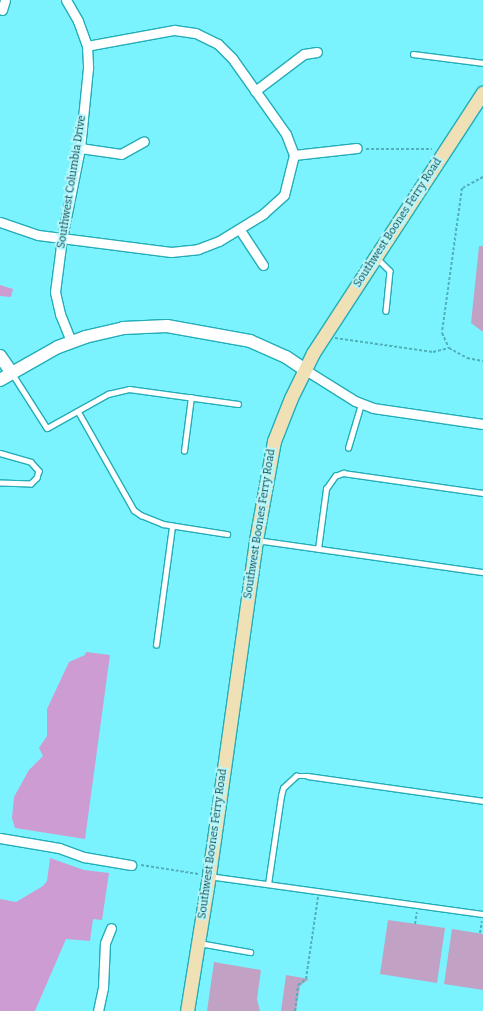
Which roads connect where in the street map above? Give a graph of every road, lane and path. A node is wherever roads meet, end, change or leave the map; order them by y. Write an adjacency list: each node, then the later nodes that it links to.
1 (5, 0): 3 (street)
2 (66, 0): 4 (street, Southwest Columbia Drive)
3 (2, 10)
4 (87, 46): 8 (street); 11 (street, Southwest Columbia Drive)
5 (317, 52): 8 (street)
6 (413, 54): 7 (lane)
7 (483, 64)
8 (255, 91): 14 (street)
9 (483, 92): 13 (main road, Southwest Boones Ferry Road)
10 (144, 142): 11 (street)
11 (80, 148): 18 (street, Southwest Columbia Drive)
12 (357, 148): 13 (path); 14 (street)
13 (447, 149): 19 (main road, Southwest Boones Ferry Road)
14 (294, 155): 17 (street)
15 (483, 177): 24 (path)
16 (0, 222): 18 (street)
17 (240, 230): 18 (street); 20 (street)
18 (62, 238): 23 (street, Southwest Columbia Drive)
19 (376, 256): 21 (lane); 22 (main road, Southwest Boones Ferry Road)
20 (263, 265)
21 (386, 311)
22 (326, 332): 24 (path); 27 (main road, Southwest Boones Ferry Road)
23 (71, 341): 27 (street); 28 (street)
24 (449, 348): 26 (path)
25 (0, 356): 28 (street)
26 (483, 361)
27 (304, 369): 32 (street); 42 (main road, Southwest Boones Ferry Road)
28 (12, 373): 29 (street); 33 (lane)
29 (0, 380)
30 (191, 397): 31 (lane); 33 (lane); 36 (lane)
31 (238, 404)
32 (361, 404): 34 (street); 35 (lane)
33 (78, 411): 40 (lane)
34 (483, 424)
35 (348, 448)
36 (184, 451)
37 (0, 453): 38 (lane)
38 (0, 483)
39 (483, 493): 43 (lane)
40 (172, 526): 41 (lane); 45 (lane)
41 (226, 534)
42 (256, 540): 43 (lane); 49 (main road, Southwest Boones Ferry Road)
43 (318, 549): 44 (lane)
44 (483, 572)
45 (156, 645)
46 (483, 801): 50 (lane)
47 (0, 838): 48 (street)
48 (131, 866): 49 (path)
49 (209, 876): 50 (lane); 57 (main road, Southwest Boones Ferry Road)
50 (268, 884): 51 (lane)
51 (318, 891): 52 (lane); 61 (path)
52 (418, 905): 53 (lane); 54 (path)
53 (483, 914): 56 (path)
54 (415, 924)
55 (111, 928): 59 (street)
56 (480, 933)
57 (198, 943): 58 (lane); 60 (main road, Southwest Boones Ferry Road)
58 (250, 952)
59 (98, 1011)
60 (187, 1011)
61 (295, 1011)

